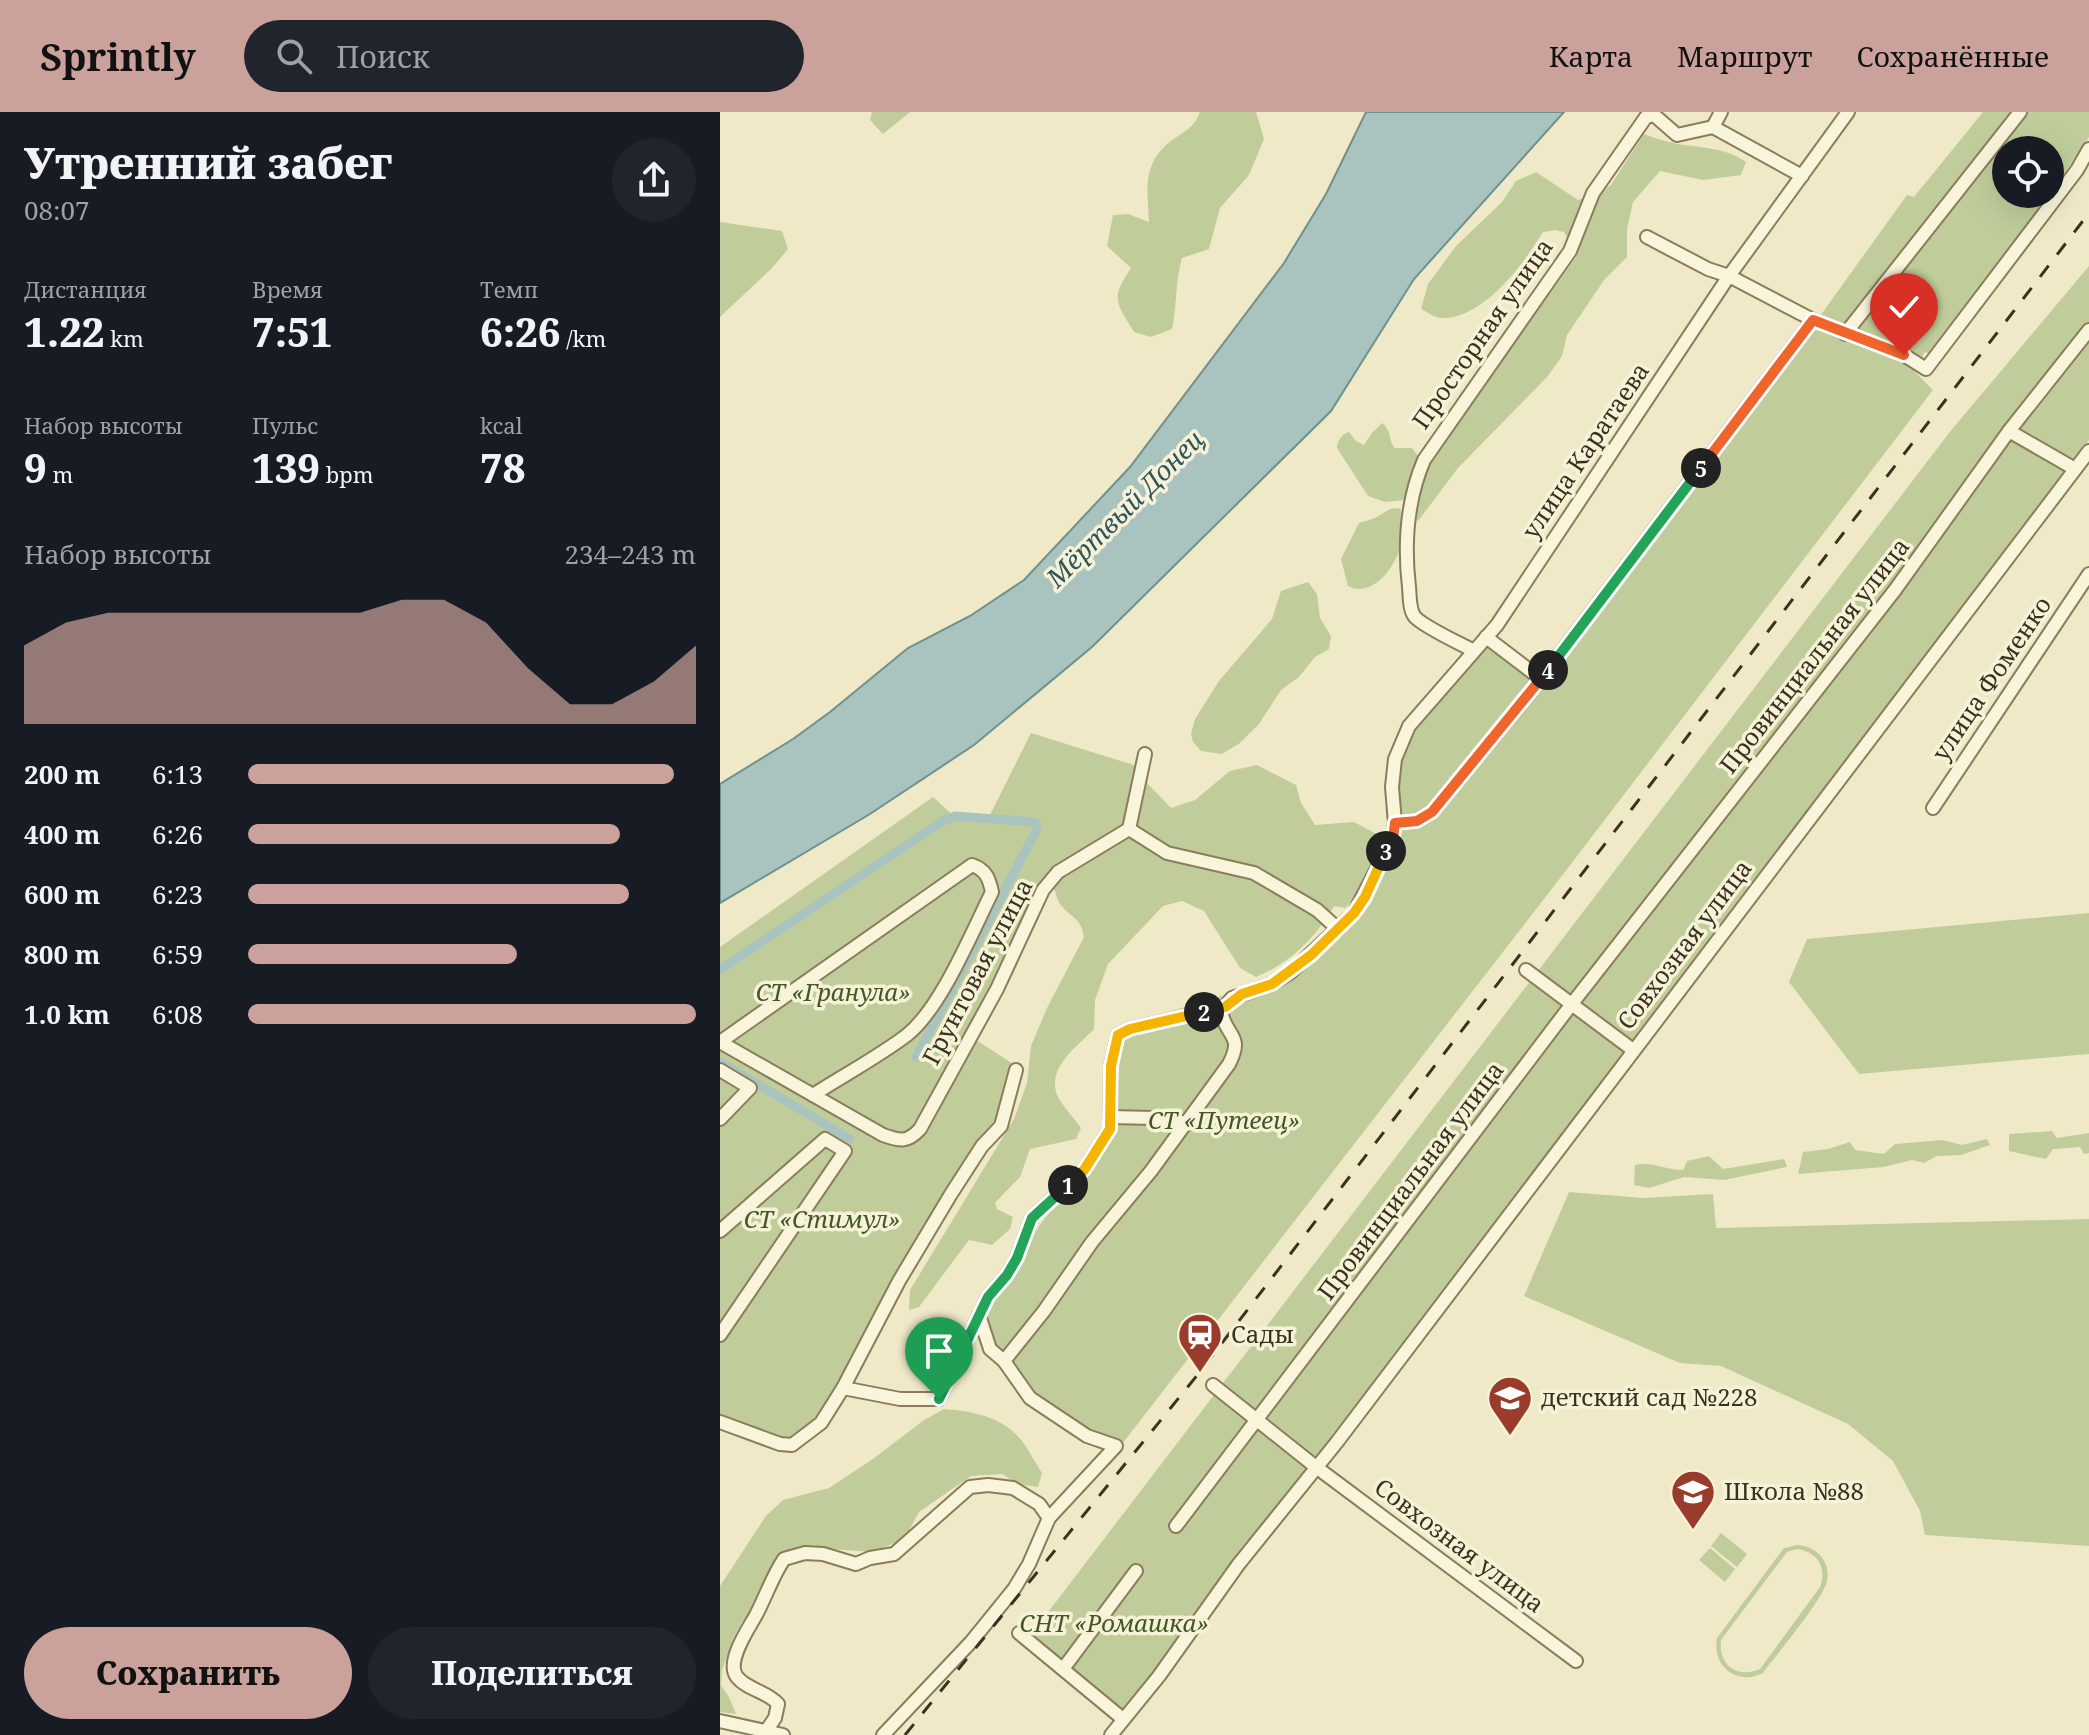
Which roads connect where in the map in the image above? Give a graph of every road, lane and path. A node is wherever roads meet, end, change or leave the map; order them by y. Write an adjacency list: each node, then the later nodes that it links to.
1 (1721, 112): 4 (street)
2 (1848, 112): 6 (street, улица Каратаева)
3 (2020, 112): 11 (street)
4 (1713, 127): 6 (street); 17 (street, Просторная улица)
5 (2089, 149): 11 (street)
6 (1802, 176): 8 (street, улица Каратаева)
7 (1647, 237): 8 (street)
8 (1729, 276): 9 (street); 16 (street, улица Каратаева)
9 (1813, 320): 11 (street); 18 (street)
10 (2089, 330): 12 (street, Провинциальная улица)
11 (1845, 334)
12 (2009, 431): 14 (street); 25 (street, Провинциальная улица)
13 (2089, 451): 14 (street, Совхозная улица)
14 (2075, 469): 28 (street, Совхозная улица)
15 (2089, 574): 20 (street, улица Фоменко)
16 (1486, 637): 17 (street, улица Каратаева); 18 (street)
17 (1474, 651): 21 (street, улица Каратаева)
18 (1541, 679): 21 (street)
19 (1145, 754): 22 (street)
20 (1933, 808)
21 (1395, 823): 23 (street)
22 (1129, 829): 23 (street); 31 (street, Грунтовая улица)
23 (1338, 929): 26 (street)
24 (1526, 970): 25 (street)
25 (1571, 1005): 28 (street); 41 (street, Провинциальная улица)
26 (1225, 1007): 32 (street); 34 (street)
27 (720, 1042): 31 (street, Грунтовая улица); 31 (street)
28 (1633, 1050): 43 (street, Совхозная улица)
29 (720, 1070): 33 (street)
30 (1016, 1070): 40 (street)
31 (813, 1095)
32 (1111, 1117): 34 (street); 36 (street)
33 (720, 1119)
34 (1187, 1123): 38 (street)
35 (720, 1231): 37 (street)
36 (979, 1315): 38 (street); 40 (street)
37 (720, 1335)
38 (1004, 1361): 44 (street)
39 (1213, 1385): 41 (street)
40 (843, 1388): 42 (street)
41 (1258, 1421): 43 (street); 45 (street, Провинциальная улица)
42 (720, 1422)
43 (1316, 1467): 48 (street, Совхозная улица); 50 (street, Совхозная улица)
44 (1049, 1518): 52 (street); 54 (street)
45 (1176, 1526)
46 (1136, 1571): 49 (street)
47 (1019, 1633): 49 (street)
48 (1576, 1661)
49 (1063, 1669): 50 (street)
50 (1123, 1719): 55 (street, Совхозная улица)
51 (720, 1721): 52 (street)
52 (766, 1731): 53 (street)
53 (783, 1735)
54 (883, 1735)
55 (1111, 1735)

